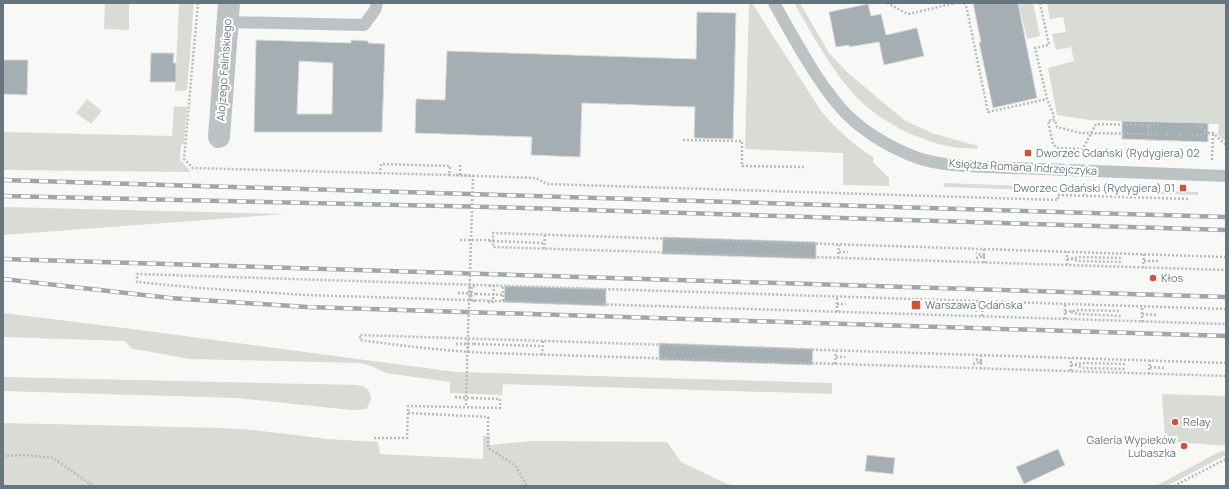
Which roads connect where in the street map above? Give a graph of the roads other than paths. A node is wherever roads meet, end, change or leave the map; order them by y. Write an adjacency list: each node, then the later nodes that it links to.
1 (377, 3): 3 (lane)
2 (774, 3): 5 (lane, Księdza Romana Indrzejczyka)
3 (228, 13): 4 (street, Alojzego Felińskiego)
4 (220, 137)
5 (1226, 176)

